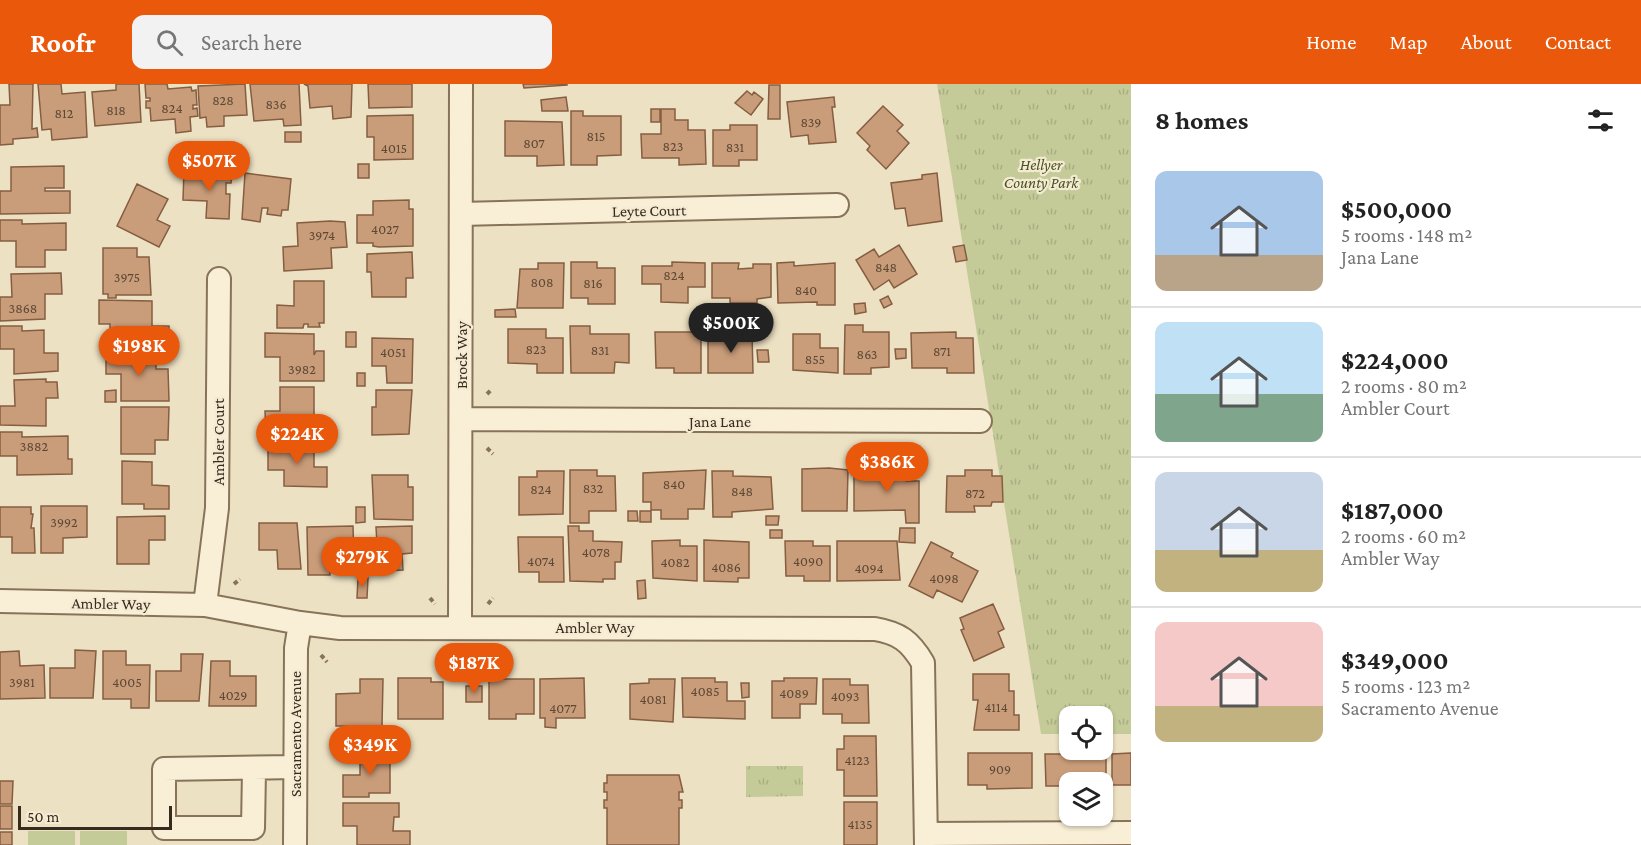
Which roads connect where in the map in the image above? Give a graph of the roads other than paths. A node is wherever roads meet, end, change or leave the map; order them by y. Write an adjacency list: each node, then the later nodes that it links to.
1 (461, 84): 3 (street, Brock Way)
2 (837, 206): 3 (street, Leyte Court)
3 (461, 214): 5 (street, Brock Way)
4 (219, 279): 8 (street, Ambler Court)
5 (461, 419): 6 (street, Jana Lane); 10 (street, Brock Way)
6 (980, 421)
7 (0, 601): 8 (street, Ambler Way)
8 (205, 605): 9 (street, Ambler Way)
9 (300, 623): 10 (street, Ambler Way); 11 (street, Sacramento Avenue)
10 (460, 627): 14 (street, Ambler Way)
11 (295, 767): 12 (street); 15 (street, Sacramento Avenue)
12 (254, 770): 12 (street)
13 (1131, 833): 14 (street)
14 (926, 840)
15 (295, 845)

